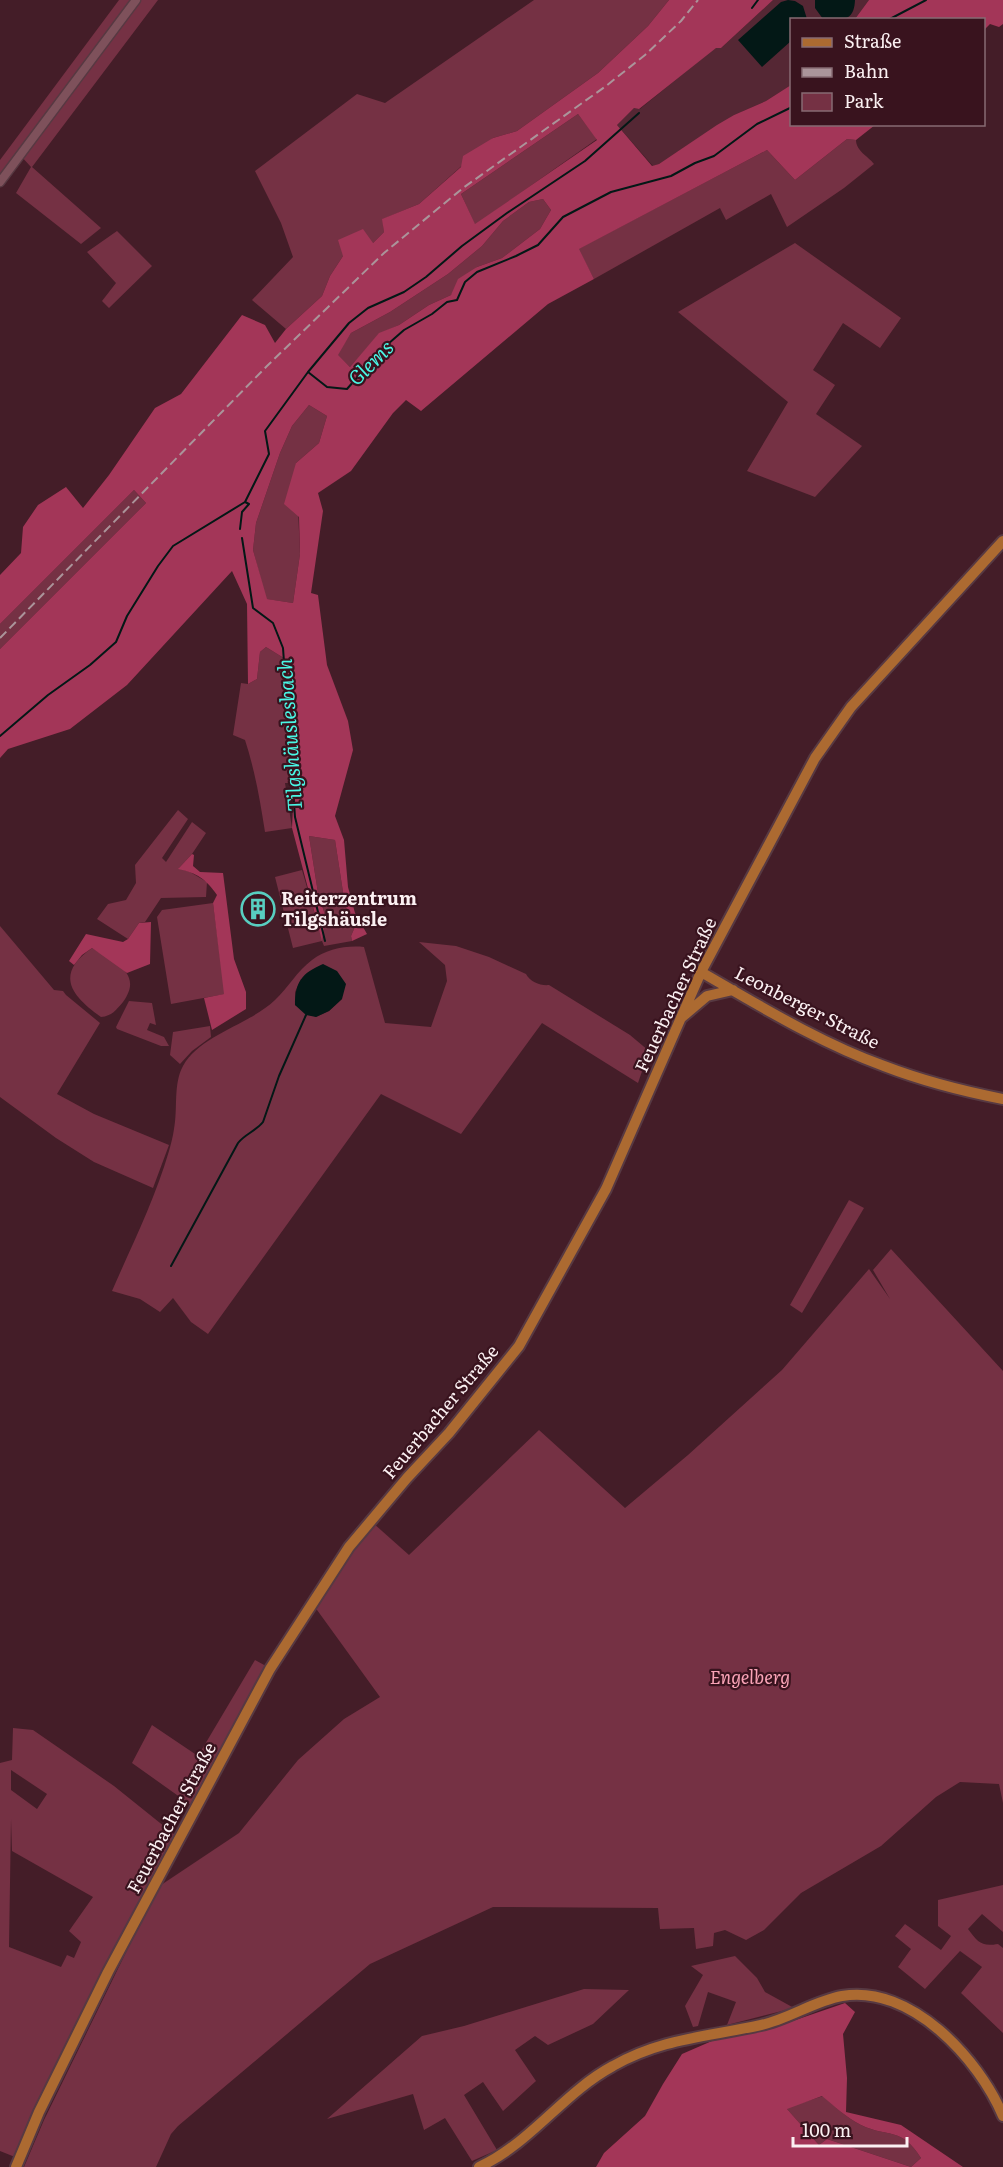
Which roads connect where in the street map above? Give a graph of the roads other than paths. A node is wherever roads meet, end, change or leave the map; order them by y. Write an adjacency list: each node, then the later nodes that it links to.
1 (136, 0): 2 (street)
2 (0, 182)
3 (1003, 541): 4 (main road, Feuerbacher Straße)
4 (701, 972): 5 (main road, Leonberger Straße); 6 (main road, Feuerbacher Straße)
5 (733, 990): 6 (main road); 7 (main road, Leonberger Straße)
6 (679, 1020): 9 (main road, Feuerbacher Straße)
7 (1003, 1098)
8 (1003, 2116): 10 (main road)
9 (16, 2167)
10 (479, 2167)

